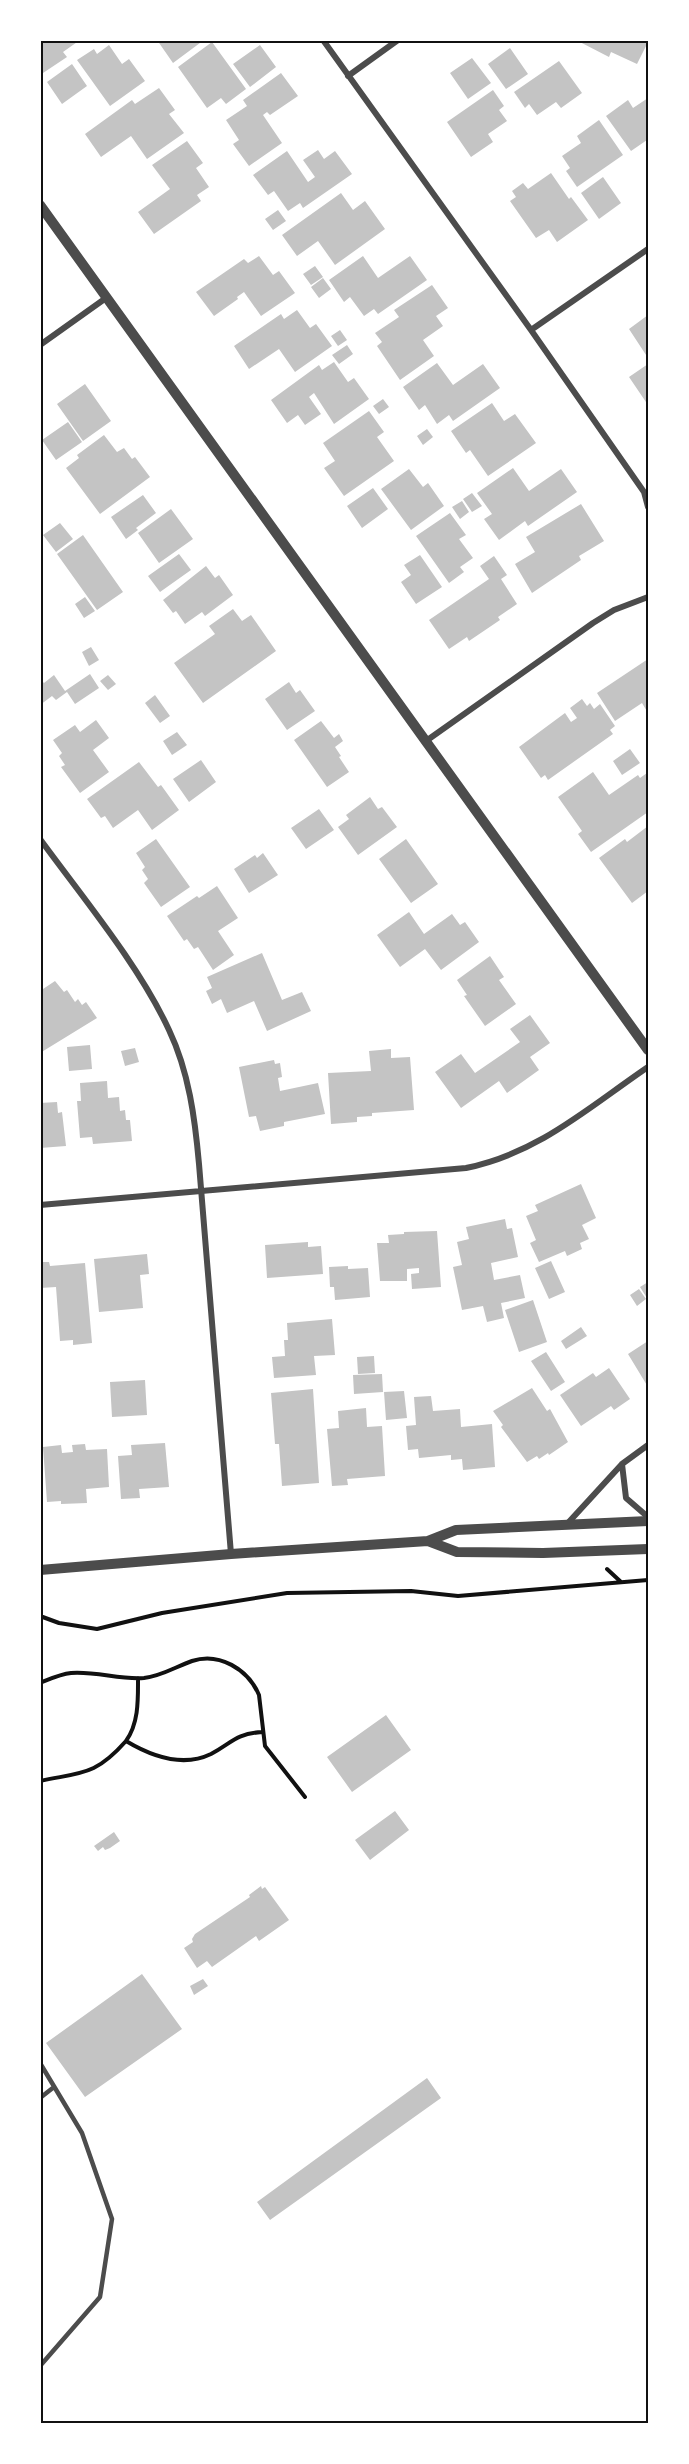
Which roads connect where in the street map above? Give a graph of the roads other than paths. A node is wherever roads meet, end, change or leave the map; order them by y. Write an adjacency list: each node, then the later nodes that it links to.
1 (323, 40): 3 (street)
2 (398, 40): 3 (street)
3 (348, 76): 7 (street)
4 (40, 205): 6 (street)
5 (648, 249): 7 (street)
6 (106, 298): 8 (street); 11 (street)
7 (531, 330): 9 (street)
8 (40, 345)
9 (648, 507)
10 (648, 597): 11 (street)
11 (426, 741): 13 (street)
12 (40, 839): 15 (street)
13 (648, 1050)
14 (648, 1067): 15 (street)
15 (202, 1191): 16 (street); 23 (street)
16 (40, 1205)
17 (648, 1444): 18 (street)
18 (622, 1464): 19 (street); 20 (street)
19 (648, 1519): 20 (street)
20 (567, 1524): 21 (street)
21 (428, 1542): 22 (street); 23 (street)
22 (648, 1549)
23 (231, 1554): 24 (street)
24 (40, 1570)
25 (40, 2063): 26 (lane)
26 (54, 2087): 27 (lane); 28 (lane)
27 (40, 2098)
28 (40, 2366)

